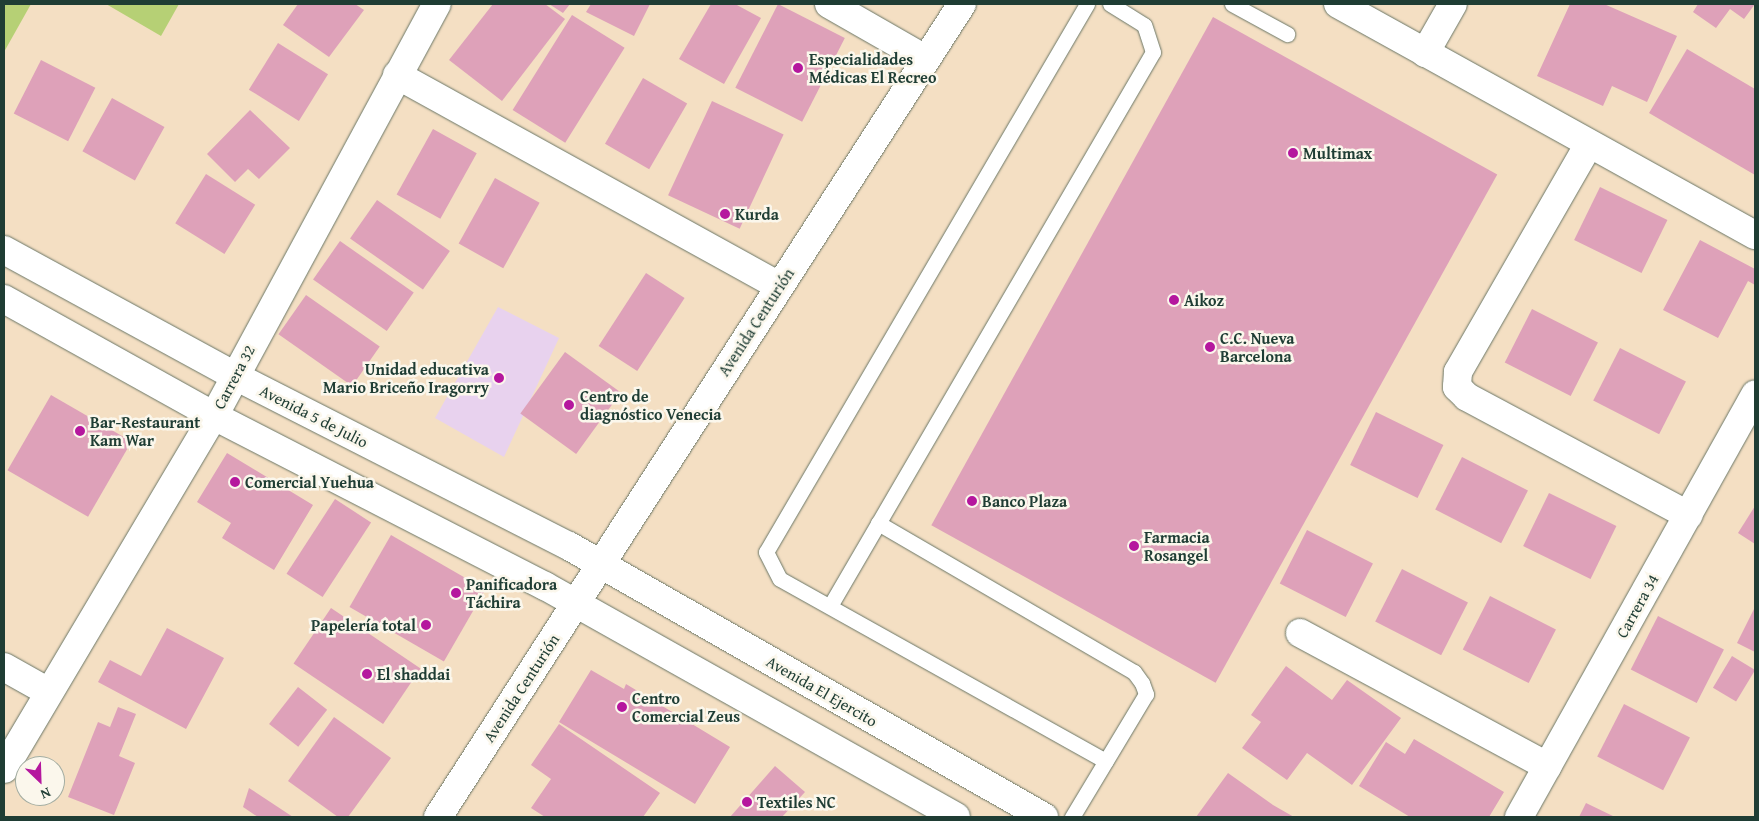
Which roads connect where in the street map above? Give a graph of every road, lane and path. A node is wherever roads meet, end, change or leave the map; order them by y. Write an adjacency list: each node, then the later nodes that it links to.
1 (437, 4): 12 (street, Carrera 32)
2 (829, 4): 11 (street)
3 (962, 4): 11 (street, Avenida Centurión)
4 (1087, 4): 25 (lane)
5 (1110, 4): 22 (lane)
6 (1232, 4): 9 (lane)
7 (1338, 4): 10 (street)
8 (1453, 4): 10 (street)
9 (1288, 34)
10 (1425, 53): 13 (street)
11 (925, 59): 16 (street, Avenida Centurión)
12 (397, 75): 16 (street); 18 (street, Carrera 32)
13 (1589, 144): 14 (street); 21 (street)
14 (1755, 235)
15 (4, 250): 18 (street, Avenida 5 de Julio)
16 (779, 286): 23 (street, Avenida Centurión)
17 (4, 299): 20 (street)
18 (234, 376): 20 (street, Carrera 32); 23 (street, Avenida 5 de Julio)
19 (1755, 395): 21 (street, Carrera 34)
20 (214, 416): 24 (street); 28 (street, Carrera 32)
21 (1688, 515): 30 (street, Carrera 34)
22 (878, 522): 25 (lane); 29 (lane)
23 (600, 564): 24 (street, Avenida Centurión); 34 (street, Avenida El Ejercito)
24 (576, 603): 32 (street, Avenida Centurión); 33 (street)
25 (830, 606): 29 (lane)
26 (1300, 633): 30 (street)
27 (4, 667): 28 (street)
28 (47, 691): 31 (street, Carrera 32)
29 (1106, 761): 35 (lane)
30 (1547, 766): 36 (street, Carrera 34)
31 (4, 769)
32 (438, 817)
33 (956, 817)
34 (1044, 817)
35 (1072, 817)
36 (1519, 817)

